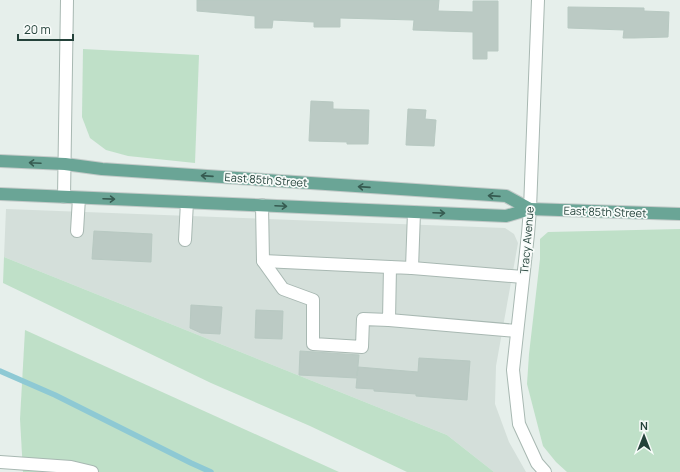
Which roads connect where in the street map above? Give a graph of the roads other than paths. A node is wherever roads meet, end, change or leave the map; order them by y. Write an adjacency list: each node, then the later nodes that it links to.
1 (67, 0): 4 (street)
2 (538, 0): 10 (street, Tracy Avenue)
3 (0, 161): 4 (main road, East 85th Street, one-way to 3)
4 (65, 164): 6 (street); 10 (main road, East 85th Street, one-way to 4)
5 (0, 194): 6 (main road, East 85th Street)
6 (64, 197): 7 (main road, East 85th Street)
7 (79, 198): 8 (main road, East 85th Street, one-way to 8); 13 (street)
8 (187, 202): 9 (main road, East 85th Street); 14 (street)
9 (262, 206): 11 (main road, East 85th Street, one-way to 11); 15 (street)
10 (530, 209): 11 (main road, East 85th Street, one-way to 10); 12 (main road, East 85th Street); 18 (street, Tracy Avenue)
11 (414, 212): 17 (street)
12 (680, 214)
13 (77, 231)
14 (185, 240)
15 (263, 261): 16 (street); 19 (street)
16 (390, 267): 17 (street); 19 (street)
17 (412, 268): 18 (street)
18 (523, 277): 20 (street, Tracy Avenue)
19 (389, 320): 20 (street)
20 (517, 330): 23 (street, Tracy Avenue)
21 (0, 462): 22 (street)
22 (92, 472)
23 (545, 472)

